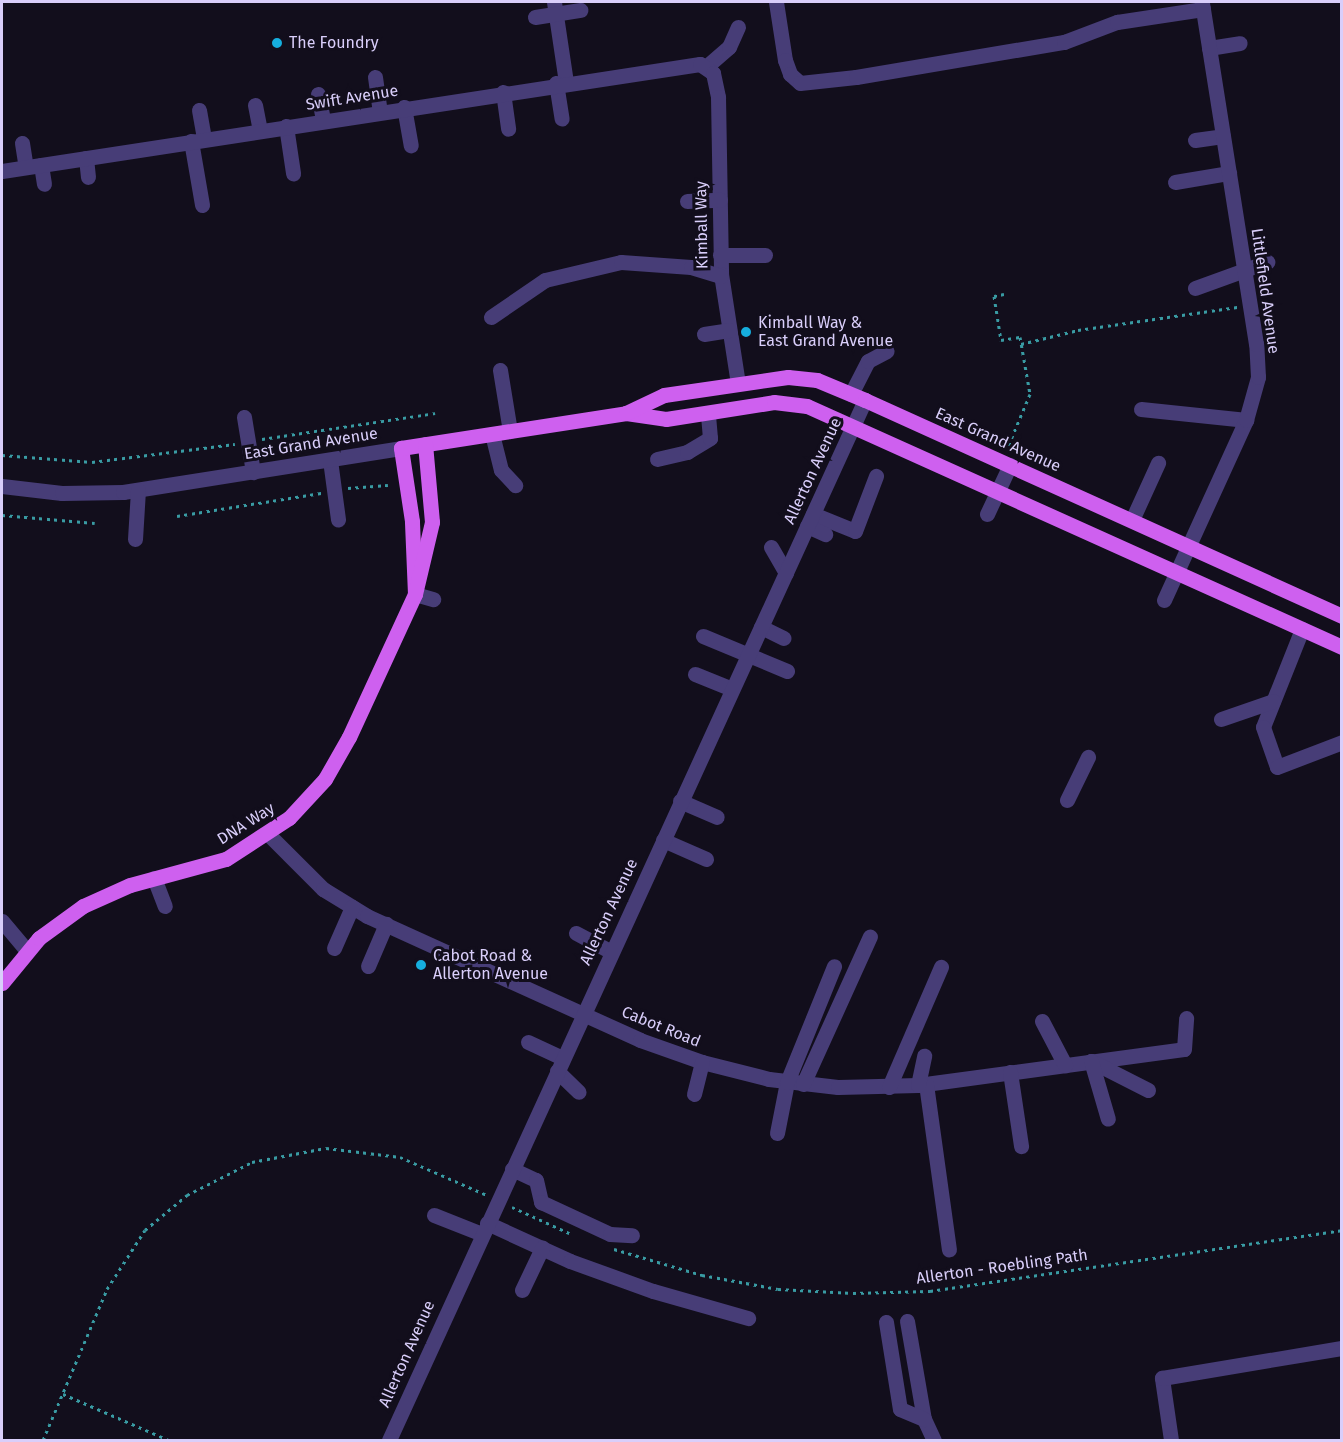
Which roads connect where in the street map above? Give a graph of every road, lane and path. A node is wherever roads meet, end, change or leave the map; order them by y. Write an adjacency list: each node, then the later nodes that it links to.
1 (776, 2): 2 (street)
2 (1203, 5): 8 (street, Littlefield Avenue)
3 (555, 8): 4 (street); 5 (street); 11 (street)
4 (580, 10)
5 (535, 17)
6 (738, 27): 9 (street)
7 (1240, 43): 8 (street)
8 (1209, 48): 23 (street, Littlefield Avenue)
9 (707, 66): 11 (street, Swift Avenue); 36 (street, Kimball Way)
10 (375, 77): 17 (street)
11 (561, 83): 12 (street, Swift Avenue); 18 (street)
12 (503, 92): 15 (street, Swift Avenue); 21 (street)
13 (318, 94): 19 (street)
14 (255, 105): 22 (street)
15 (404, 107): 17 (street, Swift Avenue); 27 (street)
16 (199, 110): 24 (street)
17 (380, 111): 19 (street, Swift Avenue)
18 (562, 119)
19 (323, 120): 20 (street, Swift Avenue)
20 (286, 126): 22 (street, Swift Avenue); 32 (street)
21 (508, 129)
22 (260, 130): 24 (street, Swift Avenue)
23 (1223, 136): 25 (street); 31 (street, Littlefield Avenue)
24 (197, 140): 28 (street, Swift Avenue); 38 (street)
25 (1195, 140)
26 (22, 143): 29 (street)
27 (411, 146)
28 (86, 158): 29 (street, Swift Avenue); 33 (street)
29 (33, 166): 30 (street, Swift Avenue); 35 (street)
30 (2, 171)
31 (1229, 172): 34 (street); 42 (street, Littlefield Avenue)
32 (293, 173)
33 (88, 177)
34 (1175, 182)
35 (44, 184)
36 (720, 200): 37 (street); 39 (street, Kimball Way)
37 (687, 201)
38 (202, 205)
39 (720, 255): 40 (street); 43 (street, Kimball Way)
40 (765, 255)
41 (1267, 262): 42 (street)
42 (1245, 272): 44 (street); 46 (street, Littlefield Avenue)
43 (721, 276): 47 (street); 48 (street, Kimball Way)
44 (1195, 288)
45 (1004, 294): 50 (path)
46 (1250, 305): 50 (path); 60 (street, Littlefield Avenue)
47 (491, 317)
48 (729, 330): 49 (street); 53 (street, Kimball Way)
49 (704, 334)
50 (1021, 344): 70 (path)
51 (887, 351): 54 (street, Allerton Avenue)
52 (500, 370): 62 (street)
53 (738, 384): 54 (main road, East Grand Avenue); 58 (main road, East Grand Avenue)
54 (858, 397): 61 (street, Allerton Avenue); 70 (main road, East Grand Avenue)
55 (1141, 409): 60 (street)
56 (708, 412): 58 (main road, East Grand Avenue); 61 (main road, East Grand Avenue); 68 (street)
57 (435, 413): 64 (path)
58 (626, 413): 62 (main road, East Grand Avenue)
59 (244, 417): 64 (street)
60 (1246, 420): 89 (street, Littlefield Avenue)
61 (854, 425): 78 (main road, East Grand Avenue); 84 (street, Allerton Avenue)
62 (510, 431): 63 (main road, East Grand Avenue)
63 (492, 434): 65 (main road, East Grand Avenue); 75 (street)
64 (249, 442): 67 (path); 72 (street)
65 (425, 444): 66 (main road, East Grand Avenue); 93 (main road, DNA Way)
66 (401, 448): 69 (street, East Grand Avenue); 93 (main road, DNA Way)
67 (2, 455)
68 (657, 459)
69 (330, 460): 72 (street, East Grand Avenue); 79 (street)
70 (1006, 463): 78 (street); 85 (main road, East Grand Avenue)
71 (1158, 463): 85 (street)
72 (253, 472): 77 (street, East Grand Avenue)
73 (876, 476): 84 (street)
74 (388, 485): 79 (path)
75 (515, 485)
76 (2, 486): 77 (street, East Grand Avenue)
77 (138, 490): 88 (street)
78 (998, 490): 81 (street); 91 (main road, East Grand Avenue)
79 (334, 491): 82 (path); 83 (street)
80 (2, 514): 86 (path)
81 (987, 514)
82 (177, 516)
83 (338, 519)
84 (810, 520): 87 (street); 92 (street, Allerton Avenue)
85 (1132, 520): 89 (main road, East Grand Avenue)
86 (95, 523)
87 (825, 534)
88 (135, 539)
89 (1188, 545): 91 (street, Littlefield Avenue); 96 (main road, East Grand Avenue)
90 (771, 547): 92 (street)
91 (1177, 572): 95 (street, Littlefield Avenue); 98 (main road, East Grand Avenue)
92 (786, 573): 97 (street, Allerton Avenue)
93 (415, 594): 94 (street); 113 (main road, DNA Way)
94 (433, 599)
95 (1164, 600)
96 (1341, 616)
97 (760, 627): 100 (street); 102 (street, Allerton Avenue)
98 (1302, 629): 101 (main road, East Grand Avenue); 106 (street)
99 (703, 636): 102 (street)
100 (784, 638)
101 (1341, 647)
102 (748, 654): 103 (street); 105 (street, Allerton Avenue)
103 (787, 671)
104 (694, 674): 105 (street)
105 (732, 689): 111 (street, Allerton Avenue)
106 (1273, 701): 107 (street); 108 (street)
107 (1221, 719)
108 (1341, 742)
109 (1088, 757): 110 (street)
110 (1067, 800)
111 (680, 801): 112 (street); 114 (street, Allerton Avenue)
112 (717, 818)
113 (268, 834): 116 (main road, DNA Way); 118 (street, Cabot Road)
114 (663, 840): 115 (street); 125 (street, Allerton Avenue)
115 (706, 859)
116 (154, 878): 117 (street); 124 (main road, DNA Way)
117 (165, 906)
118 (352, 907): 120 (street, Cabot Road); 123 (street)
119 (2, 921): 124 (street)
120 (386, 924): 126 (street); 130 (street, Cabot Road)
121 (576, 933): 125 (street)
122 (870, 936): 140 (street)
123 (334, 948)
124 (27, 951): 129 (main road, DNA Way)
125 (610, 951): 130 (street, Allerton Avenue)
126 (368, 966)
127 (834, 966): 140 (street)
128 (941, 967): 142 (street)
129 (2, 983)
130 (583, 1014): 136 (street, Cabot Road); 137 (street, Allerton Avenue)
131 (1186, 1018): 135 (street, Cabot Road)
132 (1042, 1021): 138 (street)
133 (528, 1042): 137 (street)
134 (924, 1056): 141 (street)
135 (1091, 1061): 138 (street, Cabot Road); 143 (street); 146 (street)
136 (702, 1062): 140 (street, Cabot Road); 145 (street)
137 (560, 1064): 144 (street); 149 (street, Allerton Avenue)
138 (1065, 1065): 139 (street, Cabot Road)
139 (1010, 1072): 141 (street, Cabot Road); 148 (street)
140 (795, 1083): 142 (street, Cabot Road); 147 (street)
141 (922, 1085): 142 (street, Cabot Road); 158 (street)
142 (889, 1087)
143 (1148, 1090)
144 (579, 1092)
145 (693, 1094)
146 (1108, 1119)
147 (777, 1133)
148 (1021, 1146)
149 (512, 1169): 150 (street, Allerton Avenue); 154 (street)
150 (498, 1200): 152 (street, Allerton Avenue); 155 (path); 164 (path)
151 (434, 1215): 152 (street)
152 (484, 1228): 156 (street); 168 (street, Allerton Avenue)
153 (1341, 1230): 157 (path, Allerton - Roebling Path)
154 (632, 1235)
155 (580, 1237)
156 (542, 1248): 159 (street); 160 (street)
157 (613, 1249)
158 (949, 1249)
159 (522, 1290)
160 (748, 1318)
161 (908, 1321): 165 (street)
162 (886, 1322): 165 (street)
163 (1341, 1348): 170 (street)
164 (63, 1394): 166 (path); 167 (path)
165 (924, 1419): 169 (street)
166 (43, 1440)
167 (169, 1440)
168 (389, 1440)
169 (934, 1440)
170 (1171, 1440)

